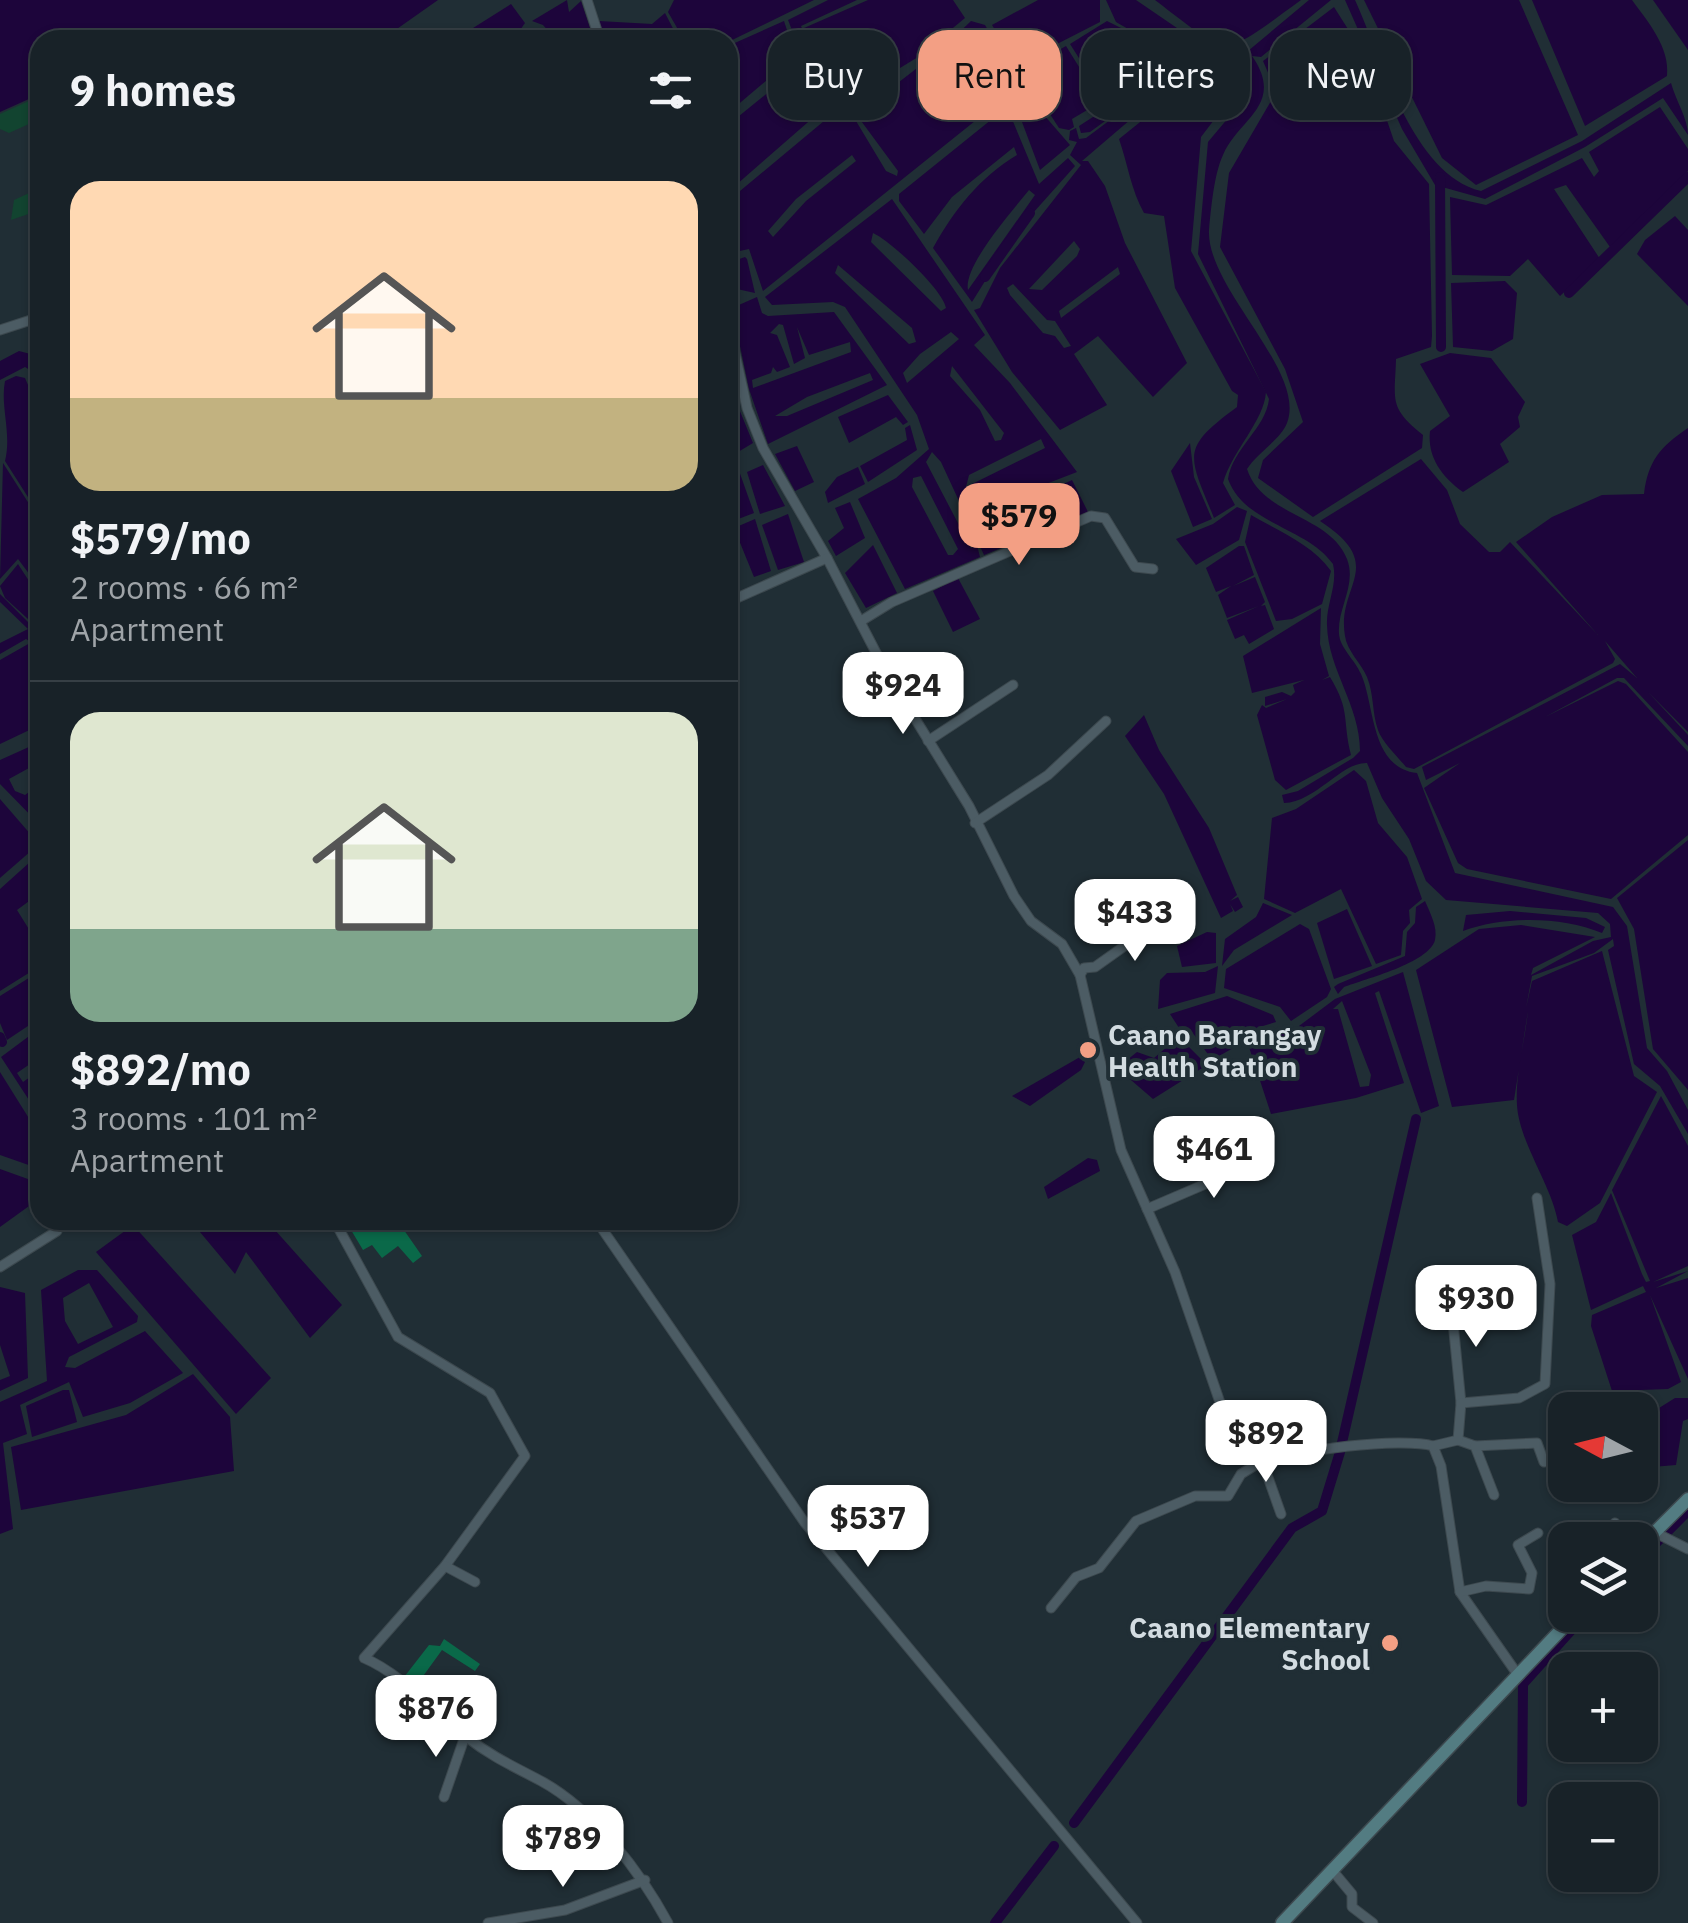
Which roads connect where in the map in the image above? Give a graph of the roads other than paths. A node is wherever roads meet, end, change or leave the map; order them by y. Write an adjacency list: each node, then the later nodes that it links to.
1 (587, 0): 2 (street)
2 (597, 30)
3 (30, 320): 4 (street)
4 (0, 330)
5 (738, 370): 6 (street)
6 (826, 558): 8 (street); 9 (street)
7 (1153, 569): 9 (street)
8 (738, 598)
9 (861, 622): 12 (street)
10 (1014, 684): 12 (street)
11 (1106, 721): 13 (street)
12 (928, 741): 13 (street)
13 (975, 823): 15 (street)
14 (1161, 920): 15 (street)
15 (1080, 976): 18 (street)
16 (1235, 1148): 18 (street)
17 (1538, 1198): 24 (street)
18 (1147, 1209): 29 (street)
19 (58, 1230): 22 (street)
20 (340, 1230): 37 (street)
21 (603, 1230): 49 (street)
22 (0, 1268)
23 (1451, 1302): 24 (street)
24 (1462, 1402): 25 (street)
25 (1458, 1440): 26 (street); 27 (street)
26 (1432, 1446): 29 (street); 39 (street)
27 (1475, 1446): 28 (street); 30 (street)
28 (1544, 1462)
29 (1263, 1463): 32 (street); 40 (street)
30 (1494, 1495)
31 (1688, 1498): 33 (main road)
32 (1281, 1514)
33 (1658, 1528)
34 (1538, 1533): 39 (street)
35 (1658, 1534): 36 (street)
36 (1688, 1549)
37 (445, 1566): 38 (street); 43 (street)
38 (475, 1582)
39 (1460, 1592): 42 (street)
40 (1051, 1608)
41 (1559, 1632): 42 (main road)
42 (1518, 1675): 45 (main road)
43 (466, 1736): 44 (street); 46 (street)
44 (444, 1797)
45 (1332, 1870): 50 (main road); 51 (street)
46 (645, 1880): 47 (street); 48 (street)
47 (488, 1923)
48 (668, 1923)
49 (1137, 1923)
50 (1282, 1923)
51 (1373, 1923)

